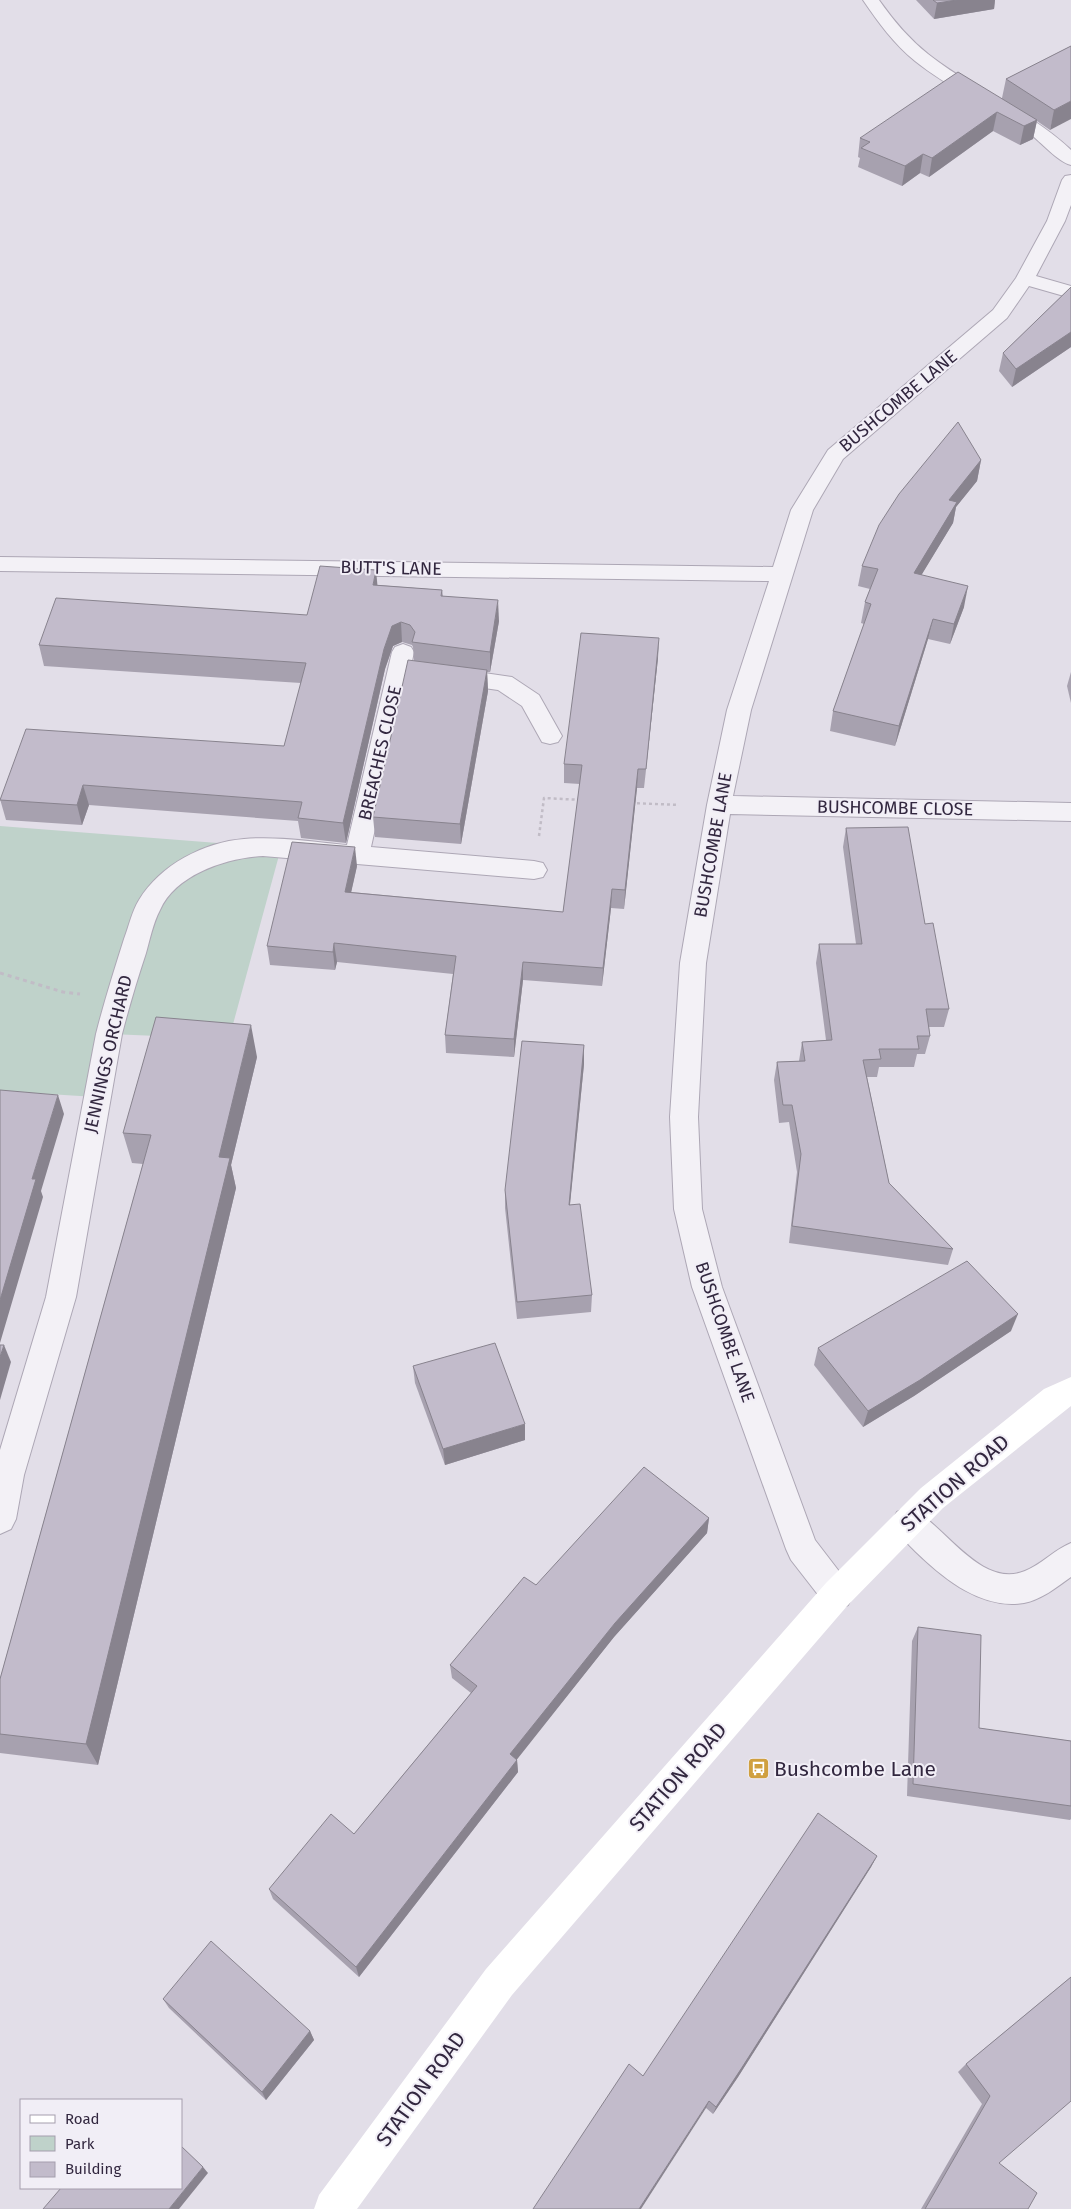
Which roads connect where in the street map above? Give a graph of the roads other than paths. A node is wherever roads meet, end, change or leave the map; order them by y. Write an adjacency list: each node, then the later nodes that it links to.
1 (870, 0): 2 (street)
2 (1071, 160)
3 (1071, 180): 4 (street, BUSHCOMBE LANE)
4 (1025, 279): 5 (street); 7 (street, BUSHCOMBE LANE)
5 (1071, 292)
6 (0, 564): 7 (street, BUTT'S LANE)
7 (781, 574): 9 (street, BUSHCOMBE LANE)
8 (550, 736): 11 (street, BREACHES CLOSE)
9 (719, 805): 10 (street, BUSHCOMBE CLOSE); 18 (street, BUSHCOMBE LANE)
10 (1071, 812)
11 (357, 855): 12 (street, JENNINGS ORCHARD); 14 (street, JENNINGS ORCHARD)
12 (534, 870)
13 (1071, 1390): 16 (street, STATION ROAD)
14 (4, 1475): 15 (street, JENNINGS ORCHARD)
15 (0, 1519)
16 (908, 1522): 17 (street); 18 (street, STATION ROAD)
17 (1071, 1558)
18 (836, 1594): 19 (street, STATION ROAD)
19 (333, 2209)

